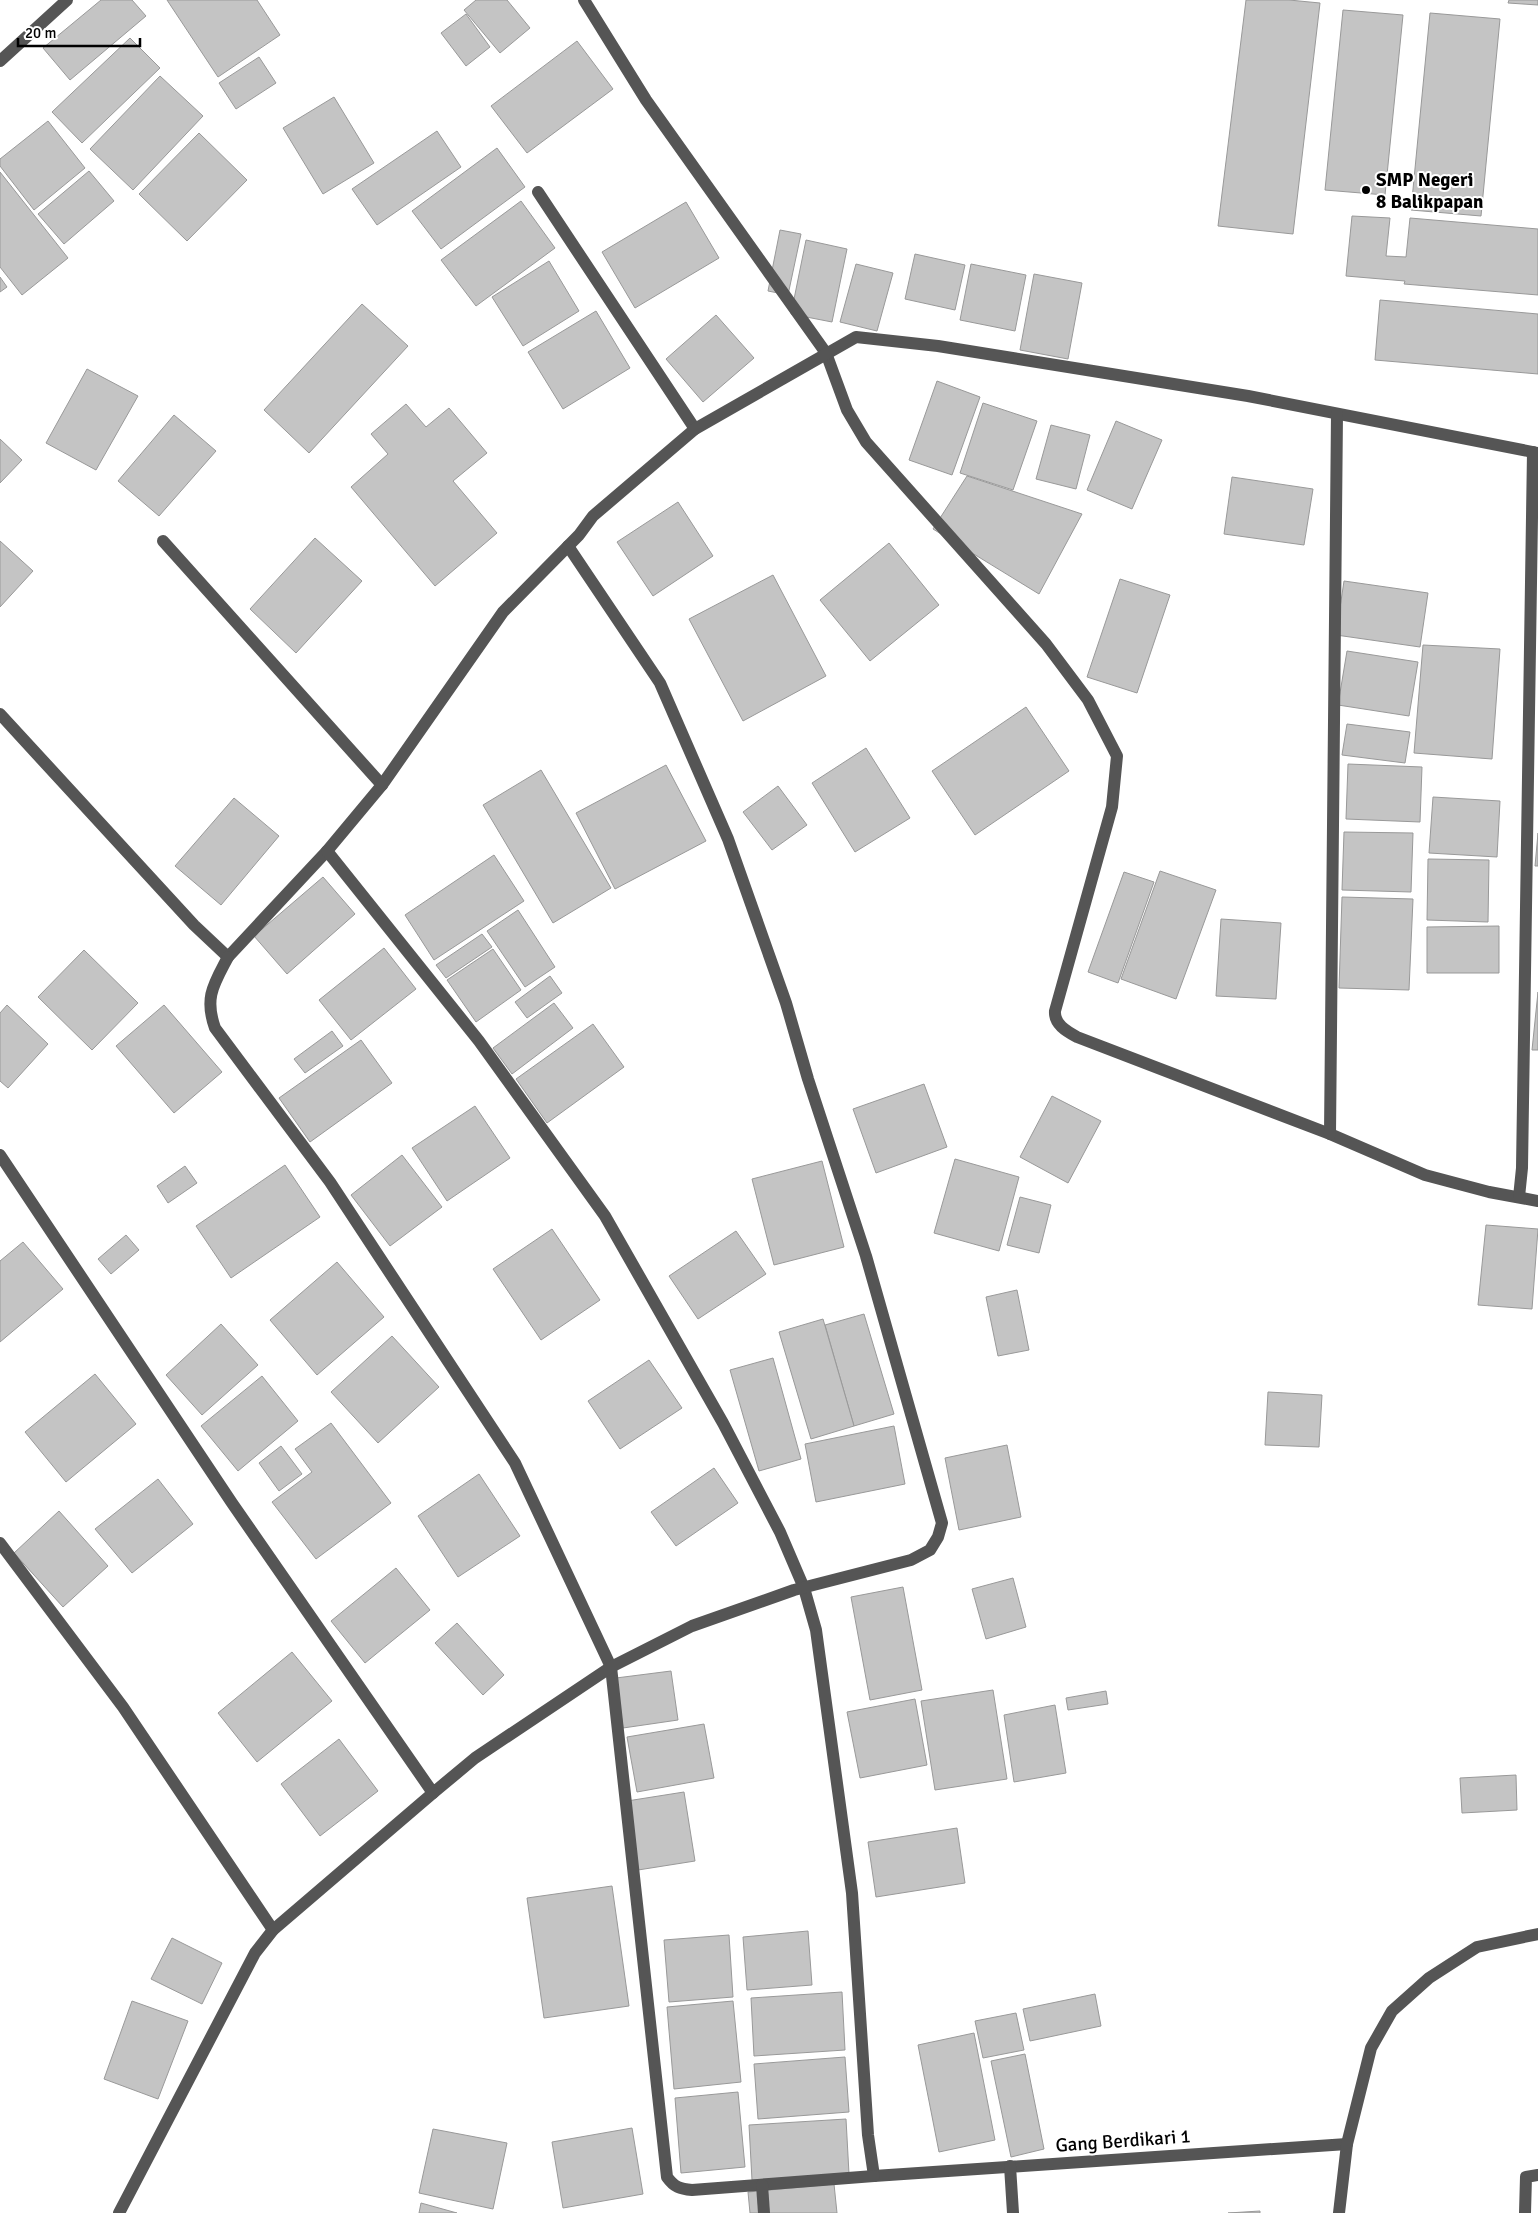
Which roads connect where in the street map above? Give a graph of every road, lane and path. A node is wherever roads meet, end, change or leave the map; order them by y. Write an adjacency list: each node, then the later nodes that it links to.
1 (67, 0): 3 (street)
2 (584, 0): 5 (street)
3 (0, 61)
4 (538, 192): 7 (street)
5 (826, 353): 6 (street, Gang Berdikari 1); 7 (street, Gang Berdikari 1); 15 (street)
6 (1337, 414): 8 (street, Gang Berdikari 1); 15 (street)
7 (695, 429): 10 (street, Gang Berdikari 1)
8 (1535, 452): 17 (street)
9 (163, 541): 12 (street)
10 (568, 546): 12 (street, Gang Berdikari 1); 20 (street)
11 (0, 714): 14 (street)
12 (382, 785): 13 (street, Gang Berdikari 1)
13 (327, 851): 14 (street, Gang Berdikari 1); 20 (street)
14 (228, 957): 21 (street, Gang Berdikari 1)
15 (1330, 1134): 17 (street)
16 (0, 1155): 22 (street)
17 (1519, 1197): 18 (street)
18 (1538, 1200)
19 (0, 1543): 23 (street)
20 (804, 1588): 21 (street); 28 (street)
21 (611, 1667): 22 (street); 29 (street, Gang Berdikari 1)
22 (433, 1793): 23 (street)
23 (273, 1930): 30 (street)
24 (1538, 1934): 25 (street)
25 (1347, 2144): 26 (street, Gang Berdikari 1); 33 (street)
26 (1010, 2166): 28 (street, Gang Berdikari 1); 32 (street)
27 (1538, 2175): 34 (street)
28 (874, 2176): 29 (street, Gang Berdikari 1)
29 (762, 2185): 31 (street)
30 (118, 2213)
31 (764, 2213)
32 (1012, 2213)
33 (1339, 2213)
34 (1525, 2213)

